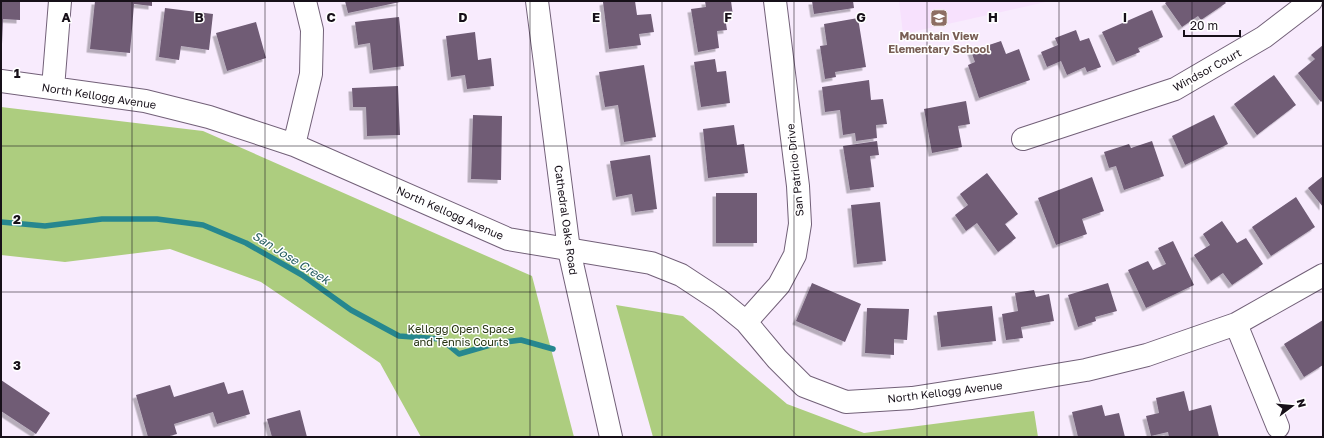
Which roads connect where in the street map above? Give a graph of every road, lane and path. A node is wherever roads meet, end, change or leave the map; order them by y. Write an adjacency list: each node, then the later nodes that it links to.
1 (60, 1): 7 (street)
2 (305, 1): 9 (street)
3 (537, 1): 10 (street, Cathedral Oaks Road)
4 (776, 1): 12 (street, San Patricio Drive)
5 (1311, 1): 8 (street, Windsor Court)
6 (1, 81): 7 (street, North Kellogg Avenue)
7 (53, 88): 9 (street, North Kellogg Avenue)
8 (1023, 139)
9 (294, 145): 10 (street, North Kellogg Avenue)
10 (569, 250): 12 (street, North Kellogg Avenue); 15 (street, Cathedral Oaks Road)
11 (1323, 275): 13 (street, North Kellogg Avenue)
12 (746, 322): 13 (street, North Kellogg Avenue)
13 (1236, 324): 14 (street)
14 (1278, 427)
15 (611, 437)

